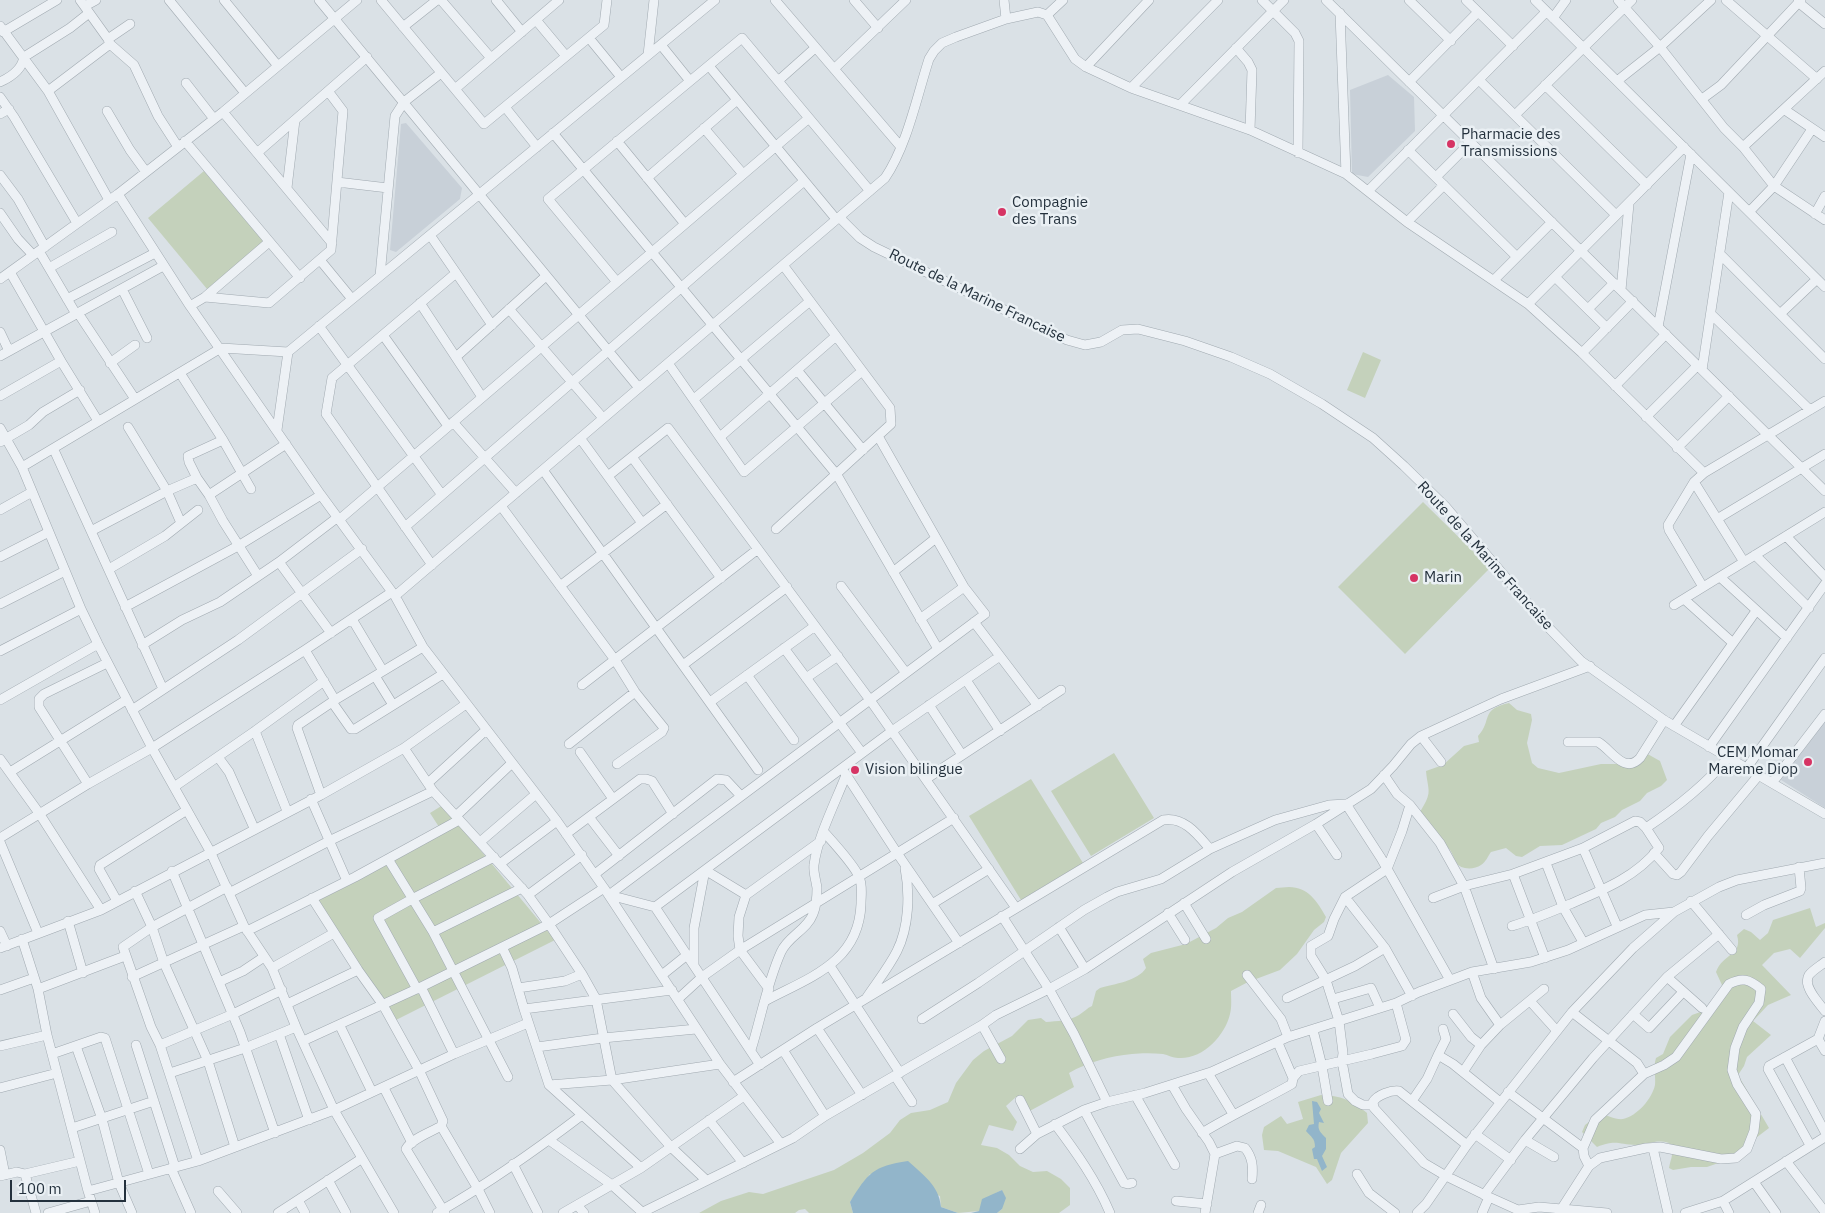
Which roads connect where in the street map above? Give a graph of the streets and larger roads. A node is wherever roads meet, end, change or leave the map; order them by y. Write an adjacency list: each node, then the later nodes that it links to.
1 (58, 0): 47 (street)
2 (96, 0): 34 (street)
3 (169, 0): 84 (street)
4 (224, 0): 64 (street)
5 (319, 0): 40 (street)
6 (358, 0): 40 (street)
7 (381, 0): 45 (street)
8 (437, 0): 45 (street)
9 (441, 0): 63 (street)
10 (496, 0): 48 (street)
11 (560, 0): 42 (street)
12 (607, 0): 50 (street)
13 (654, 0): 59 (street)
14 (715, 0): 53 (street)
15 (775, 0): 57 (street)
16 (854, 0): 46 (street)
17 (906, 0): 46 (street)
18 (1004, 0): 41 (street)
19 (1063, 0): 38 (street)
20 (1150, 0): 66 (street)
21 (1218, 0): 80 (street)
22 (1262, 0): 35 (street)
23 (1284, 0): 35 (street)
24 (1326, 0): 37 (street)
25 (1408, 0): 51 (street)
26 (1466, 0): 36 (street)
27 (1535, 0): 39 (street)
28 (1566, 0): 39 (street)
29 (1632, 0): 33 (street)
30 (1711, 0): 56 (street)
31 (1726, 0): 49 (street)
32 (1800, 1): 44 (street); 49 (street)
33 (1621, 4): 55 (street); 56 (street)
34 (85, 6): 52 (street); 61 (street)
35 (1273, 10): 58 (street); 116 (street)
36 (1478, 12): 51 (street); 54 (street)
37 (1340, 13): 76 (street); 121 (street)
38 (1047, 15): 41 (street); 66 (street)
39 (1550, 15): 54 (street); 55 (street)
40 (335, 18): 62 (street); 64 (street)
41 (1006, 19): 111 (street)
42 (536, 20): 48 (street); 60 (street)
43 (130, 24): 52 (street)
44 (1825, 24)
45 (403, 27): 69 (street)
46 (878, 28): 67 (street)
47 (2, 29): 61 (street)
48 (522, 32): 63 (street)
49 (1768, 35): 71 (street); 86 (street)
50 (589, 38): 60 (street); 70 (street)
51 (1450, 41): 76 (street)
52 (109, 42): 82 (street); 108 (street)
53 (661, 45): 59 (street); 73 (street)
54 (1512, 46): 72 (street)
55 (1582, 47): 77 (street); 79 (street)
56 (1660, 47): 77 (street); 86 (street)
57 (815, 48): 67 (street); 74 (street)
58 (1236, 48): 89 (street); 103 (street)
59 (648, 55): 70 (street)
60 (566, 56): 90 (street)
61 (24, 57): 75 (street); 82 (street)
62 (367, 57): 83 (street); 88 (street)
63 (491, 58): 81 (street)
64 (278, 66): 84 (street)
65 (709, 66): 73 (street); 74 (street); 87 (street, Route de la Marine Francaise)
66 (1086, 67): 80 (street)
67 (834, 69): 111 (street)
68 (1825, 71): 71 (street)
69 (441, 72): 81 (street); 88 (street)
70 (621, 78): 104 (street)
71 (1817, 79): 92 (street)
72 (1479, 80): 96 (street); 97 (street)
73 (690, 81): 106 (street)
74 (778, 81): 99 (street)
75 (0, 82)
76 (1409, 82): 96 (street)
77 (1617, 82): 112 (street)
78 (186, 83): 98 (street)
79 (1545, 85): 97 (street); 128 (street)
80 (1131, 88): 89 (street)
81 (455, 89): 90 (street)
82 (48, 90): 138 (street)
83 (328, 92): 100 (street); 126 (street)
84 (245, 93): 94 (street)
85 (0, 97): 91 (street)
86 (1702, 99): 113 (street)
87 (737, 100): 101 (street); 110 (street, Route de la Marine Francaise)
88 (404, 102): 131 (street); 136 (street)
89 (1180, 105): 103 (street)
90 (505, 107): 109 (street)
91 (9, 109): 95 (street); 148 (street)
92 (1785, 110): 102 (street); 113 (street)
93 (107, 111): 119 (street)
94 (223, 112): 98 (street); 115 (street)
95 (0, 114)
96 (1444, 115): 107 (street); 114 (street)
97 (1515, 115): 143 (street)
98 (214, 118): 108 (street)
99 (809, 118): 110 (street); 132 (street)
100 (295, 120): 115 (street); 130 (street)
101 (704, 128): 120 (street); 123 (street)
102 (1812, 129): 105 (street); 129 (street)
103 (1250, 130): 116 (street)
104 (554, 133): 109 (street); 118 (street)
105 (1825, 137)
106 (618, 141): 118 (street); 123 (street)
107 (1471, 142): 124 (street); 147 (street)
108 (181, 144): 119 (street); 152 (street)
109 (537, 146): 136 (street)
110 (775, 146): 120 (street); 125 (street, Route de la Marine Francaise)
111 (901, 147): 132 (street)
112 (1684, 147): 117 (street); 128 (street)
113 (1743, 147): 129 (street)
114 (1408, 150): 124 (street); 133 (street)
115 (258, 153): 130 (street)
116 (1298, 153): 121 (street)
117 (1691, 154): 134 (street); 196 (street)
118 (584, 170): 156 (street); 173 (street)
119 (146, 172): 135 (street)
120 (743, 174): 149 (street)
121 (1346, 174): 133 (street)
122 (0, 175): 154 (street)
123 (647, 178): 149 (street)
124 (1436, 178): 127 (street)
125 (804, 181): 144 (street, Route de la Marine Francaise); 176 (street)
126 (337, 182): 131 (street); 153 (street)
127 (1444, 185): 146 (street); 159 (street)
128 (1647, 185): 139 (street)
129 (1774, 186): 140 (street); 142 (street)
130 (287, 188): 153 (street)
131 (388, 188): 166 (street)
132 (870, 191): 144 (street)
133 (1368, 191): 146 (street)
134 (1729, 192): 140 (street); 158 (street)
135 (118, 194): 138 (street); 157 (street)
136 (479, 194): 151 (street); 167 (street)
137 (1825, 196): 142 (street)
138 (109, 200): 148 (street)
139 (1629, 204): 143 (street); 178 (street)
140 (1749, 212): 171 (street)
141 (0, 213): 154 (street)
142 (1815, 214): 145 (street)
143 (1616, 215): 155 (street)
144 (837, 218): 161 (street); 343 (street, Route de la Marine Francaise)
145 (1825, 220)
146 (1407, 222): 172 (street)
147 (1552, 222): 155 (street); 159 (street)
148 (77, 223): 154 (street)
149 (684, 224): 156 (street)
150 (112, 232): 163 (street)
151 (430, 235): 165 (street); 166 (street)
152 (269, 242): 170 (street); 179 (street)
153 (332, 242): 160 (street)
154 (39, 251): 163 (street); 164 (street)
155 (1581, 251): 168 (street); 174 (street)
156 (652, 252): 173 (street); 176 (street)
157 (156, 253): 162 (street); 180 (street)
158 (1720, 254): 190 (street); 191 (street)
159 (1517, 257): 172 (street)
160 (320, 260): 170 (street); 181 (street)
161 (783, 265): 182 (street); 194 (street)
162 (163, 266): 177 (street); 186 (street)
163 (48, 268): 180 (street)
164 (10, 272): 169 (street); 198 (street)
165 (456, 273): 184 (street); 193 (street)
166 (380, 276): 181 (street)
167 (546, 276): 187 (street); 192 (street)
168 (1555, 277): 185 (street); 188 (street)
169 (0, 278)
170 (300, 278): 179 (street)
171 (1817, 279): 175 (street); 191 (street)
172 (1494, 280): 185 (street)
173 (617, 282): 192 (street)
174 (1614, 283): 178 (street); 188 (street)
175 (1825, 287)
176 (681, 288): 194 (street); 208 (street)
177 (122, 289): 189 (street); 203 (street)
178 (1621, 290): 183 (street)
179 (205, 297): 186 (street)
180 (67, 299): 189 (street)
181 (352, 299): 195 (street)
182 (810, 301): 202 (street); 213 (street)
183 (1633, 301): 196 (street); 197 (street)
184 (420, 304): 201 (street); 212 (street)
185 (1528, 304): 210 (street)
186 (190, 306): 206 (street)
187 (509, 309): 193 (street); 205 (street)
188 (1588, 309): 197 (street)
189 (77, 314): 198 (street); 216 (street)
190 (1711, 314): 219 (street); 235 (street)
191 (1780, 314): 214 (street)
192 (578, 315): 205 (street); 208 (street)
193 (492, 325): 212 (street)
194 (713, 325): 213 (street); 217 (street)
195 (319, 326): 209 (street); 218 (street)
196 (1658, 327): 200 (street)
197 (1606, 328): 210 (street)
198 (45, 331): 207 (street); 215 (street)
199 (0, 332): 207 (street)
200 (1666, 334): 219 (street); 224 (street)
201 (383, 335): 218 (street); 239 (street)
202 (836, 336): 220 (street); 221 (street)
203 (147, 338)
204 (135, 345): 216 (street)
205 (541, 347): 223 (street); 230 (street)
206 (221, 348): 209 (street); 222 (street); 243 (street)
207 (9, 351): 211 (street)
208 (608, 351): 223 (street); 225 (street)
209 (288, 352): 243 (street)
210 (1582, 353): 224 (street)
211 (0, 356)
212 (456, 357): 230 (street)
213 (741, 359): 227 (street); 232 (street)
214 (1825, 359)
215 (61, 361): 226 (street); 228 (street)
216 (110, 363): 231 (street)
217 (668, 363): 225 (street); 232 (street)
218 (348, 366): 255 (street); 267 (street)
219 (1700, 368): 229 (street); 236 (street)
220 (797, 370): 227 (street); 234 (street)
221 (862, 371): 234 (street); 245 (street)
222 (180, 374): 231 (street); 249 (street)
223 (572, 382): 237 (street); 257 (street)
224 (1615, 386): 236 (street)
225 (639, 388): 237 (street)
226 (80, 390): 238 (street); 248 (street)
227 (770, 394): 241 (street); 247 (street)
228 (0, 396)
229 (1729, 396): 244 (street); 251 (street)
230 (482, 397): 239 (street)
231 (135, 399): 238 (street)
232 (694, 400): 247 (street)
233 (1825, 401): 235 (street)
234 (825, 403): 241 (street); 253 (street)
235 (1810, 410): 244 (street)
236 (1646, 417): 251 (street)
237 (603, 418): 246 (street)
238 (98, 421): 252 (street)
239 (450, 424): 255 (street); 257 (street)
240 (128, 427): 270 (street)
241 (797, 427): 247 (street); 263 (street)
242 (0, 428): 248 (street)
243 (277, 430): 250 (street)
244 (1768, 434): 259 (street); 262 (street)
245 (878, 436): 253 (street); 290 (street)
246 (580, 438): 260 (street); 264 (street)
247 (720, 438)
248 (3, 440): 258 (street)
249 (223, 440): 261 (street); 265 (street)
250 (286, 444): 261 (street); 273 (street)
251 (1677, 448): 262 (street)
252 (54, 450): 258 (street); 287 (street)
253 (863, 450): 263 (street)
254 (1825, 454): 259 (street)
255 (413, 456): 267 (street); 275 (street)
256 (632, 457): 264 (street); 276 (street); 293 (street)
257 (485, 458): 272 (street); 275 (street)
258 (22, 468): 271 (street)
259 (1802, 468): 269 (street); 282 (street)
260 (543, 470): 272 (street); 294 (street)
261 (242, 472): 268 (street); 274 (street)
262 (1704, 473): 266 (street)
263 (836, 474): 286 (street); 302 (street)
264 (608, 476): 284 (street)
265 (197, 478): 270 (street); 274 (street)
266 (1694, 482): 282 (street); 311 (street)
267 (378, 487): 281 (street); 285 (street)
268 (251, 489)
269 (1825, 490)
270 (167, 491): 283 (street); 287 (street)
271 (32, 492): 278 (street); 288 (street)
272 (516, 493): 277 (street)
273 (321, 494): 281 (street); 291 (street)
274 (209, 495): 291 (street)
275 (442, 495): 285 (street)
276 (667, 504): 284 (street); 306 (street)
277 (501, 506): 299 (street); 308 (street)
278 (0, 510)
279 (198, 510): 283 (street)
280 (1823, 516): 289 (street)
281 (339, 518): 292 (street); 297 (street)
282 (1717, 520): 298 (street)
283 (181, 523): 300 (street)
284 (642, 523): 294 (street)
285 (405, 527): 299 (street)
286 (776, 529)
287 (92, 531): 300 (street)
288 (49, 532): 296 (street); 301 (street)
289 (1786, 536): 295 (street); 305 (street)
290 (936, 538): 302 (street); 310 (street)
291 (238, 546): 303 (street); 318 (street)
292 (362, 549): 313 (street); 314 (street)
293 (758, 549): 306 (street); 312 (street)
294 (603, 553): 308 (street); 326 (street)
295 (1755, 555): 298 (street); 319 (street)
296 (0, 557)
297 (279, 562): 303 (street); 313 (street)
298 (1744, 562): 304 (street)
299 (432, 565): 314 (street)
300 (109, 569): 318 (street)
301 (65, 571): 316 (street); 320 (street)
302 (893, 572): 323 (street)
303 (258, 576): 331 (street)
304 (1720, 577): 311 (street); 321 (street)
305 (1825, 577)
306 (721, 578): 326 (street)
307 (1825, 584): 319 (street)
308 (560, 586): 340 (street)
309 (841, 586): 345 (street)
310 (964, 587): 323 (street); 324 (street)
311 (1703, 587): 315 (street)
312 (787, 588): 325 (street); 342 (street)
313 (302, 593): 327 (street); 352 (street)
314 (394, 594): 322 (street); 332 (street)
315 (1684, 599): 317 (street); 329 (street)
316 (0, 604)
317 (1674, 605)
318 (125, 607): 331 (street)
319 (1808, 608): 328 (street)
320 (81, 610): 330 (street); 336 (street)
321 (1756, 611): 328 (street); 329 (street)
322 (352, 618): 327 (street); 344 (street)
323 (920, 619): 334 (street)
324 (974, 622): 334 (street); 338 (street)
325 (815, 626): 333 (street); 337 (street)
326 (656, 628): 340 (street); 342 (street)
327 (331, 633): 335 (street)
328 (1787, 638): 378 (street)
329 (1733, 643): 368 (street)
330 (98, 644): 341 (street); 355 (street)
331 (142, 645): 352 (street)
332 (423, 647): 344 (street); 346 (street)
333 (784, 648): 347 (street); 348 (street)
334 (938, 649): 345 (street)
335 (305, 650): 350 (street); 379 (street)
336 (0, 652)
337 (838, 656): 348 (street); 357 (street)
338 (1000, 656): 349 (street); 363 (street)
339 (1825, 658): 390 (street)
340 (615, 660): 351 (street); 354 (street)
341 (107, 662): 356 (street); 375 (street)
342 (683, 665): 359 (street)
343 (1590, 666): 366 (street, Route de la Marine Francaise); 373 (street)
344 (379, 673): 358 (street); 361 (street)
345 (906, 673): 357 (street)
346 (443, 674): 360 (street); 361 (street)
347 (747, 676): 359 (street); 374 (street)
348 (806, 678): 367 (street)
349 (966, 680): 362 (street); 371 (street)
350 (324, 681): 358 (street); 372 (street)
351 (582, 685)
352 (163, 689): 364 (street)
353 (1061, 690): 363 (street)
354 (635, 692): 377 (street); 389 (street)
355 (0, 700)
356 (126, 700): 364 (street); 375 (street)
357 (870, 700): 367 (street); 370 (street)
358 (333, 701): 361 (street); 402 (street)
359 (710, 702): 391 (street)
360 (466, 704): 369 (street); 380 (street)
361 (393, 705)
362 (928, 705): 370 (street); 383 (street)
363 (1038, 706): 371 (street)
364 (132, 710): 379 (street)
365 (1825, 714): 398 (street)
366 (1664, 720): 368 (street, Route de la Marine Francaise); 376 (street)
367 (840, 722): 382 (street); 403 (street)
368 (1674, 726): 378 (street, Route de la Marine Francaise)
369 (486, 730): 388 (street); 400 (street)
370 (892, 731): 382 (street); 396 (street)
371 (1000, 731): 383 (street)
372 (255, 732): 384 (street); 409 (street)
373 (1422, 736): 387 (street); 394 (street)
374 (794, 740)
375 (60, 741): 392 (street); 397 (street)
376 (1568, 742)
377 (569, 744)
378 (1709, 747): 385 (street, Route de la Marine Francaise)
379 (152, 748): 397 (street); 399 (street)
380 (404, 748): 400 (street); 402 (street)
381 (580, 752): 405 (street)
382 (862, 753): 393 (street)
383 (962, 756): 396 (street)
384 (218, 757): 399 (street); 418 (street)
385 (1727, 758): 390 (street, Route de la Marine Francaise); 419 (street)
386 (0, 759): 392 (street)
387 (1441, 762)
388 (512, 763): 401 (street); 414 (street)
389 (617, 764)
390 (1746, 769): 395 (street, Route de la Marine Francaise)
391 (758, 770)
392 (10, 772): 410 (street)
393 (844, 772): 420 (street); 429 (street); 442 (street)
394 (1384, 776): 406 (street); 407 (street)
395 (1758, 776): 398 (street, Route de la Marine Francaise); 430 (street)
396 (926, 779): 415 (street)
397 (88, 784): 410 (street)
398 (1772, 784): 412 (street, Route de la Marine Francaise)
399 (174, 787): 408 (street)
400 (430, 787): 414 (street); 423 (street)
401 (536, 794): 416 (street); 425 (street)
402 (321, 795): 404 (street)
403 (741, 796): 411 (street); 453 (street)
404 (312, 799): 409 (street); 423 (street)
405 (613, 799): 411 (street); 413 (street)
406 (1346, 804): 417 (street); 427 (street); 441 (street)
407 (1410, 805): 441 (street); 448 (street)
408 (187, 810): 428 (street); 459 (street)
409 (287, 811): 418 (street)
410 (39, 813): 422 (street); 468 (street)
411 (673, 814): 433 (street)
412 (1825, 814)
413 (589, 817): 421 (street); 433 (street)
414 (458, 818): 425 (street); 434 (street)
415 (954, 818): 429 (street); 440 (street)
416 (557, 822): 421 (street); 435 (street)
417 (1316, 824): 432 (street); 461 (street)
418 (254, 828): 428 (street)
419 (1646, 828): 426 (street); 430 (street)
420 (824, 832): 424 (street); 446 (street)
421 (566, 834): 431 (street)
422 (1, 836): 483 (street)
423 (329, 841): 447 (street); 449 (street)
424 (821, 841): 454 (street); 462 (street)
425 (480, 842): 435 (street)
426 (1582, 848): 437 (street); 451 (street)
427 (1210, 849): 467 (street); 479 (street)
428 (210, 851): 443 (street); 449 (street)
429 (897, 853): 436 (street); 446 (street)
430 (1654, 853): 451 (street)
431 (582, 855): 444 (street); 452 (street)
432 (1337, 855)
433 (619, 856): 444 (street)
434 (388, 859): 447 (street); 457 (street)
435 (498, 860): 452 (street); 457 (street)
436 (904, 863): 463 (street); 537 (street)
437 (1546, 863): 445 (street); 465 (street)
438 (1825, 863): 439 (street)
439 (1799, 867): 460 (street); 471 (street)
440 (989, 869): 463 (street); 467 (street)
441 (1387, 869): 455 (street); 521 (street)
442 (705, 870): 454 (street); 464 (street); 504 (street)
443 (172, 871): 450 (street); 466 (street)
444 (595, 874): 453 (street)
445 (1513, 874): 448 (street); 473 (street)
446 (859, 877): 462 (street); 505 (street)
447 (347, 881): 456 (street)
448 (1464, 886): 458 (street); 508 (street)
449 (228, 890): 466 (street); 480 (street)
450 (135, 891): 459 (street); 478 (street)
451 (1601, 891): 465 (street); 477 (street)
452 (525, 892): 475 (street); 482 (street)
453 (607, 892): 464 (street); 475 (street); 514 (street)
454 (746, 895): 495 (street)
455 (1345, 897): 494 (street); 520 (street)
456 (312, 898): 480 (street); 484 (street)
457 (412, 898): 482 (street); 523 (street)
458 (1433, 898)
459 (117, 901): 468 (street)
460 (1692, 901): 469 (street); 485 (street)
461 (1184, 902): 470 (street); 487 (street)
462 (815, 904): 495 (street); 525 (street)
463 (932, 904): 490 (street)
464 (655, 906): 498 (street)
465 (1563, 907): 473 (street); 489 (street)
466 (189, 908): 478 (street); 491 (street)
467 (1016, 908): 472 (street)
468 (101, 910): 474 (street)
469 (1674, 912): 477 (street); 549 (street)
470 (1168, 913): 488 (street); 507 (street)
471 (1746, 915)
472 (1002, 916): 490 (street); 496 (street)
473 (1530, 920): 476 (street); 501 (street)
474 (68, 921): 483 (street); 511 (street)
475 (549, 924): 493 (street); 513 (street)
476 (1512, 926)
477 (1617, 926): 489 (street)
478 (152, 927): 499 (street); 503 (street)
479 (1059, 927): 496 (street); 507 (street)
480 (245, 928): 491 (street); 500 (street)
481 (0, 931): 492 (street)
482 (433, 932): 510 (street)
483 (38, 933): 486 (street)
484 (334, 933): 506 (street); 509 (street)
485 (1720, 934): 497 (street); 518 (street)
486 (22, 939): 492 (street); 519 (street)
487 (1206, 939)
488 (1185, 940)
489 (1583, 942): 501 (street)
490 (959, 943): 537 (street)
491 (203, 944): 503 (street); 522 (street)
492 (3, 947)
493 (502, 947): 510 (street); 524 (street)
494 (1385, 948): 520 (street); 533 (street)
495 (740, 950): 517 (street); 525 (street)
496 (1025, 950): 526 (street); 553 (street)
497 (1732, 950)
498 (687, 955): 504 (street); 514 (street)
499 (125, 956): 511 (street); 516 (street)
500 (264, 957): 506 (street); 522 (street)
501 (1545, 958): 508 (street)
502 (1825, 962): 548 (street)
503 (164, 963): 516 (street); 563 (street)
504 (694, 964): 517 (street)
505 (830, 966): 539 (street); 544 (street)
506 (272, 968): 530 (street)
507 (1085, 969): 526 (street)
508 (1494, 969): 512 (street)
509 (358, 970): 542 (street); 543 (street)
510 (454, 971): 523 (street); 572 (street)
511 (83, 972): 529 (street)
512 (1472, 972): 521 (street); 558 (street)
513 (582, 974): 524 (street); 535 (street)
514 (662, 975): 531 (street)
515 (1247, 976): 569 (street)
516 (132, 977): 576 (street)
517 (702, 977): 536 (street); 583 (street)
518 (1667, 977): 532 (street); 552 (street)
519 (34, 978): 528 (street); 529 (street)
520 (1326, 980): 534 (street); 538 (street)
521 (1450, 980): 533 (street)
522 (219, 982): 550 (street)
523 (419, 988): 543 (street); 587 (street)
524 (518, 988): 547 (street)
525 (768, 989): 539 (street)
526 (1050, 989): 557 (street); 621 (street)
527 (1544, 989): 540 (street)
528 (0, 990)
529 (38, 990): 568 (street)
530 (282, 990): 542 (street); 550 (street)
531 (672, 990): 535 (street); 536 (street)
532 (1683, 992): 546 (street); 552 (street)
533 (1412, 996): 541 (street)
534 (1287, 998)
535 (596, 999): 547 (street); 570 (street)
536 (678, 999): 562 (street)
537 (866, 999): 544 (street)
538 (1333, 999): 545 (street); 554 (street)
539 (765, 1001): 583 (street)
540 (1530, 1001): 558 (street); 566 (street)
541 (1396, 1003): 545 (street); 592 (street)
542 (287, 1004): 560 (street)
543 (383, 1005): 559 (street); 596 (street)
544 (856, 1005): 561 (street); 601 (street)
545 (1380, 1008): 554 (street)
546 (1702, 1008)
547 (524, 1009): 556 (street)
548 (1825, 1011)
549 (1572, 1012): 566 (street); 574 (street)
550 (233, 1014): 563 (street); 582 (street)
551 (1453, 1014): 577 (street)
552 (1633, 1014): 574 (street)
553 (922, 1019)
554 (1339, 1021): 564 (street); 592 (street)
555 (1825, 1021): 571 (street)
556 (528, 1023): 572 (street); 581 (street)
557 (982, 1025): 590 (street); 601 (street)
558 (1500, 1025): 577 (street)
559 (340, 1026): 573 (street); 611 (street)
560 (296, 1028): 567 (street); 573 (street)
561 (817, 1028): 584 (street); 613 (street)
562 (696, 1029): 570 (street); 593 (street)
563 (194, 1030): 576 (street); 591 (street)
564 (1313, 1030): 569 (street); 595 (street)
565 (1443, 1030): 588 (street)
566 (1557, 1031): 612 (street)
567 (280, 1034): 582 (street); 632 (street)
568 (47, 1035): 578 (street); 586 (street)
569 (1288, 1037): 575 (street)
570 (603, 1038): 581 (street); 605 (street)
571 (1818, 1039): 585 (street); 589 (street)
572 (489, 1040): 587 (street); 603 (street)
573 (303, 1041): 625 (street)
574 (1609, 1041): 602 (street); 630 (street)
575 (1278, 1043): 600 (street); 604 (street)
576 (160, 1045): 599 (street)
577 (1481, 1045): 597 (street)
578 (0, 1046)
579 (76, 1046): 586 (street); 624 (street); 631 (street)
580 (136, 1046): 617 (street)
581 (537, 1047): 607 (street)
582 (245, 1048): 591 (street); 637 (street)
583 (751, 1050): 594 (street)
584 (783, 1050): 594 (street); 629 (street)
585 (1825, 1051)
586 (52, 1054): 598 (street)
587 (454, 1054): 596 (street)
588 (1438, 1055): 597 (street); 619 (street)
589 (1785, 1057): 641 (street); 647 (street)
590 (1001, 1059)
591 (208, 1060): 599 (street); 648 (street)
592 (1342, 1061): 595 (street); 623 (street)
593 (720, 1064): 605 (street); 606 (street)
594 (760, 1064): 606 (street)
595 (1322, 1066): 604 (street); 618 (street)
596 (419, 1070): 610 (street); 635 (street)
597 (1464, 1072): 622 (street)
598 (57, 1073): 609 (street); 636 (street)
599 (170, 1073): 657 (street)
600 (1208, 1073): 608 (street); 627 (street)
601 (897, 1074): 613 (street); 620 (street)
602 (1644, 1074): 650 (street); 651 (street)
603 (508, 1077)
604 (1292, 1078): 627 (street)
605 (612, 1080): 607 (street); 649 (street)
606 (733, 1082): 615 (street)
607 (549, 1084): 628 (street)
608 (1172, 1085): 614 (street); 638 (street)
609 (0, 1088)
610 (384, 1088): 611 (street); 644 (street)
611 (372, 1092): 625 (street)
612 (1508, 1092): 622 (street); 630 (street)
613 (862, 1094): 629 (street)
614 (1135, 1095): 621 (street); 663 (street)
615 (744, 1096): 633 (street); 645 (street)
616 (1020, 1100): 639 (street)
617 (154, 1101): 624 (street); 665 (street)
618 (1328, 1101)
619 (1412, 1101): 623 (street); 646 (street)
620 (912, 1102)
621 (1107, 1102): 626 (street)
622 (1500, 1102): 640 (street)
623 (1372, 1105): 671 (street)
624 (128, 1110): 631 (street); 668 (street)
625 (334, 1110): 632 (street); 656 (street)
626 (1084, 1110): 634 (street); 677 (street)
627 (1233, 1114): 638 (street)
628 (582, 1115): 642 (street); 666 (street)
629 (825, 1116): 645 (street)
630 (1542, 1118): 643 (street); 650 (street)
631 (102, 1119): 636 (street); 676 (street)
632 (309, 1120): 637 (street)
633 (710, 1120): 649 (street); 661 (street)
634 (1055, 1124): 639 (street); 708 (street)
635 (441, 1126): 644 (street); 679 (street)
636 (72, 1128): 659 (street)
637 (275, 1133): 648 (street)
638 (1202, 1133): 654 (street)
639 (1037, 1134): 652 (street)
640 (1475, 1134): 646 (street); 658 (street)
641 (1824, 1138): 647 (street)
642 (549, 1140): 662 (street); 678 (street)
643 (1525, 1140): 655 (street); 658 (street)
644 (412, 1143): 691 (street)
645 (781, 1144): 661 (street)
646 (1467, 1145): 671 (street)
647 (1810, 1146): 660 (street)
648 (235, 1147): 657 (street)
649 (671, 1147): 666 (street); 674 (street)
650 (1583, 1148): 664 (street)
651 (1653, 1148): 664 (street); 713 (street)
652 (1020, 1149)
653 (0, 1150): 670 (street)
654 (1215, 1154): 672 (street); 689 (street)
655 (1554, 1157)
656 (361, 1159): 673 (street); 702 (street)
657 (198, 1160): 665 (street)
658 (1511, 1160): 682 (street)
659 (80, 1161): 667 (street); 681 (street)
660 (1786, 1161): 675 (street); 693 (street)
661 (743, 1163): 674 (street)
662 (513, 1164): 679 (street); 704 (street)
663 (1175, 1165)
664 (1589, 1166): 688 (street)
665 (173, 1168): 668 (street); 698 (street)
666 (641, 1168): 678 (street)
667 (25, 1174): 670 (street); 694 (street)
668 (149, 1174): 676 (street)
669 (1357, 1174): 709 (street)
670 (2, 1175)
671 (1446, 1176): 682 (street); 710 (street)
672 (1252, 1179)
673 (328, 1180): 683 (street); 701 (street)
674 (706, 1180): 707 (street)
675 (1754, 1182): 686 (street); 717 (street)
676 (120, 1183): 681 (street); 697 (street)
677 (1132, 1183)
678 (612, 1185): 687 (street); 707 (street)
679 (478, 1189): 691 (street); 703 (street)
680 (218, 1191): 690 (street)
681 (88, 1192): 684 (street)
682 (1487, 1196): 692 (street); 711 (street)
683 (298, 1200): 699 (street); 700 (street)
684 (91, 1201): 695 (street); 696 (street)
685 (1176, 1201): 689 (street)
686 (1723, 1201): 715 (street); 716 (street)
687 (577, 1205): 705 (street); 706 (street)
688 (1562, 1208): 692 (street); 712 (street)
689 (1206, 1209)
690 (234, 1212)
691 (442, 1212)
692 (1519, 1212)
693 (1825, 1212)
694 (36, 1213)
695 (48, 1213)
696 (95, 1213)
697 (132, 1213)
698 (191, 1213)
699 (280, 1213)
700 (305, 1213)
701 (346, 1213)
702 (394, 1213)
703 (490, 1213)
704 (538, 1213)
705 (563, 1213)
706 (584, 1213)
707 (642, 1213)
708 (1110, 1213)
709 (1395, 1213)
710 (1417, 1213)
711 (1482, 1213)
712 (1607, 1213)
713 (1666, 1213): 714 (street)
714 (1675, 1213)
715 (1685, 1213)
716 (1729, 1213)
717 (1776, 1213)

